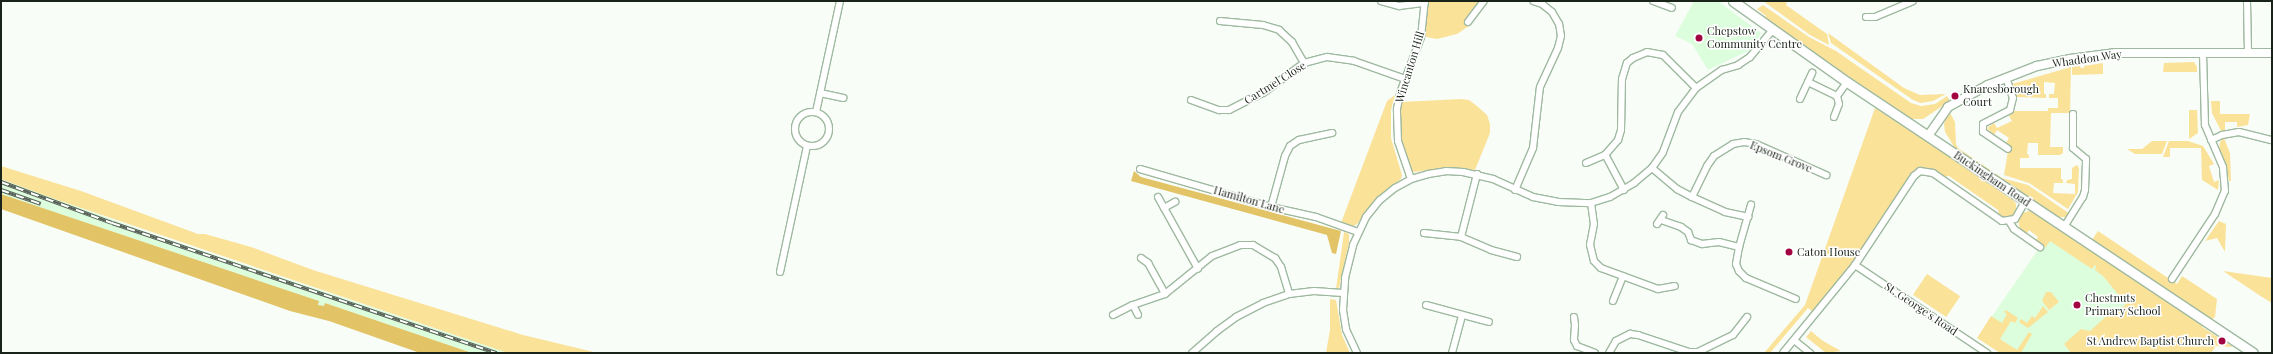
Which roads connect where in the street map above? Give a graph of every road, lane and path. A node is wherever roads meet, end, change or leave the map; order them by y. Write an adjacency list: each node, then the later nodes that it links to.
1 (840, 1): 27 (street)
2 (1381, 1): 8 (street)
3 (1484, 1): 15 (street)
4 (1533, 1): 9 (street)
5 (1652, 1): 10 (street)
6 (1912, 1): 13 (street)
7 (2247, 1): 18 (street)
8 (1425, 2): 23 (street, Wincanton Hill)
9 (1542, 2): 48 (street)
10 (1660, 2): 12 (street)
11 (1736, 4): 16 (main road, Buckingham Road)
12 (1672, 8)
13 (1866, 17)
14 (1220, 21): 20 (street)
15 (1468, 22)
16 (1772, 31): 25 (main road, Buckingham Road); 26 (street)
17 (2203, 53): 18 (street, Whaddon Way); 22 (street, Whaddon Way); 37 (street)
18 (2248, 53): 19 (street, Whaddon Way)
19 (2272, 53)
20 (1304, 63): 23 (street, Cartmel Close); 31 (street, Cartmel Close)
21 (1812, 73): 24 (street)
22 (2006, 77): 36 (street, Whaddon Way); 40 (street)
23 (1405, 79): 47 (street, Wincanton Hill)
24 (1808, 82): 28 (street); 30 (street)
25 (1847, 82): 28 (street); 36 (main road, Buckingham Road)
26 (1696, 88): 41 (street); 43 (street)
27 (820, 93): 29 (street); 32 (street)
28 (1838, 96): 34 (street)
29 (843, 98)
30 (1800, 99)
31 (1191, 100)
32 (816, 112): 39 (street); 39 (street)
33 (2074, 114): 61 (street)
34 (1834, 117)
35 (1332, 133): 56 (street)
36 (1928, 136): 53 (main road, Buckingham Road)
37 (2211, 140): 38 (street); 73 (street)
38 (2272, 140)
39 (807, 146): 71 (street)
40 (2008, 149)
41 (1604, 155): 42 (street); 49 (street)
42 (1586, 162)
43 (1652, 168): 49 (street); 51 (street)
44 (1140, 169): 56 (street, Hamilton Lane)
45 (1478, 174): 47 (street); 48 (street); 64 (street)
46 (1826, 175): 51 (street, Epsom Grove)
47 (1411, 179): 62 (street)
48 (1515, 190): 54 (street)
49 (1624, 190): 54 (street)
50 (1158, 197): 57 (street)
51 (1692, 197): 58 (street)
52 (1175, 202): 57 (street)
53 (2025, 202): 60 (street); 61 (main road, Buckingham Road)
54 (1591, 203): 72 (street)
55 (1751, 205): 58 (street)
56 (1271, 207): 62 (street, Hamilton Lane)
57 (1164, 208): 70 (street)
58 (1748, 217): 65 (street)
59 (1660, 220): 65 (street)
60 (2009, 221): 66 (street); 69 (street)
61 (2064, 227): 97 (main road, Buckingham Road)
62 (1358, 232): 75 (street)
63 (1424, 233): 64 (street)
64 (1462, 237): 67 (street)
65 (1739, 247): 78 (street)
66 (2040, 247)
67 (1517, 257)
68 (1141, 258): 76 (street)
69 (1855, 265): 88 (street); 96 (street, St. George's Road)
70 (1198, 269): 76 (street); 77 (street)
71 (780, 272)
72 (1623, 276): 74 (street); 79 (street)
73 (2172, 279)
74 (1675, 286)
75 (1343, 293): 77 (street); 90 (street)
76 (1165, 294): 80 (street)
77 (1289, 294): 89 (street)
78 (1796, 299)
79 (1613, 301)
80 (1133, 305): 82 (street); 83 (street)
81 (1426, 305): 84 (street)
82 (1113, 315)
83 (1138, 315)
84 (1462, 315): 87 (street); 91 (street)
85 (1574, 316): 92 (street)
86 (1747, 317): 93 (street)
87 (1489, 322)
88 (1794, 340): 94 (street); 95 (street)
89 (1192, 353)
90 (1357, 353)
91 (1452, 353)
92 (1595, 353)
93 (1609, 353)
94 (1783, 353)
95 (1810, 353)
96 (1987, 353)
97 (2253, 353)

